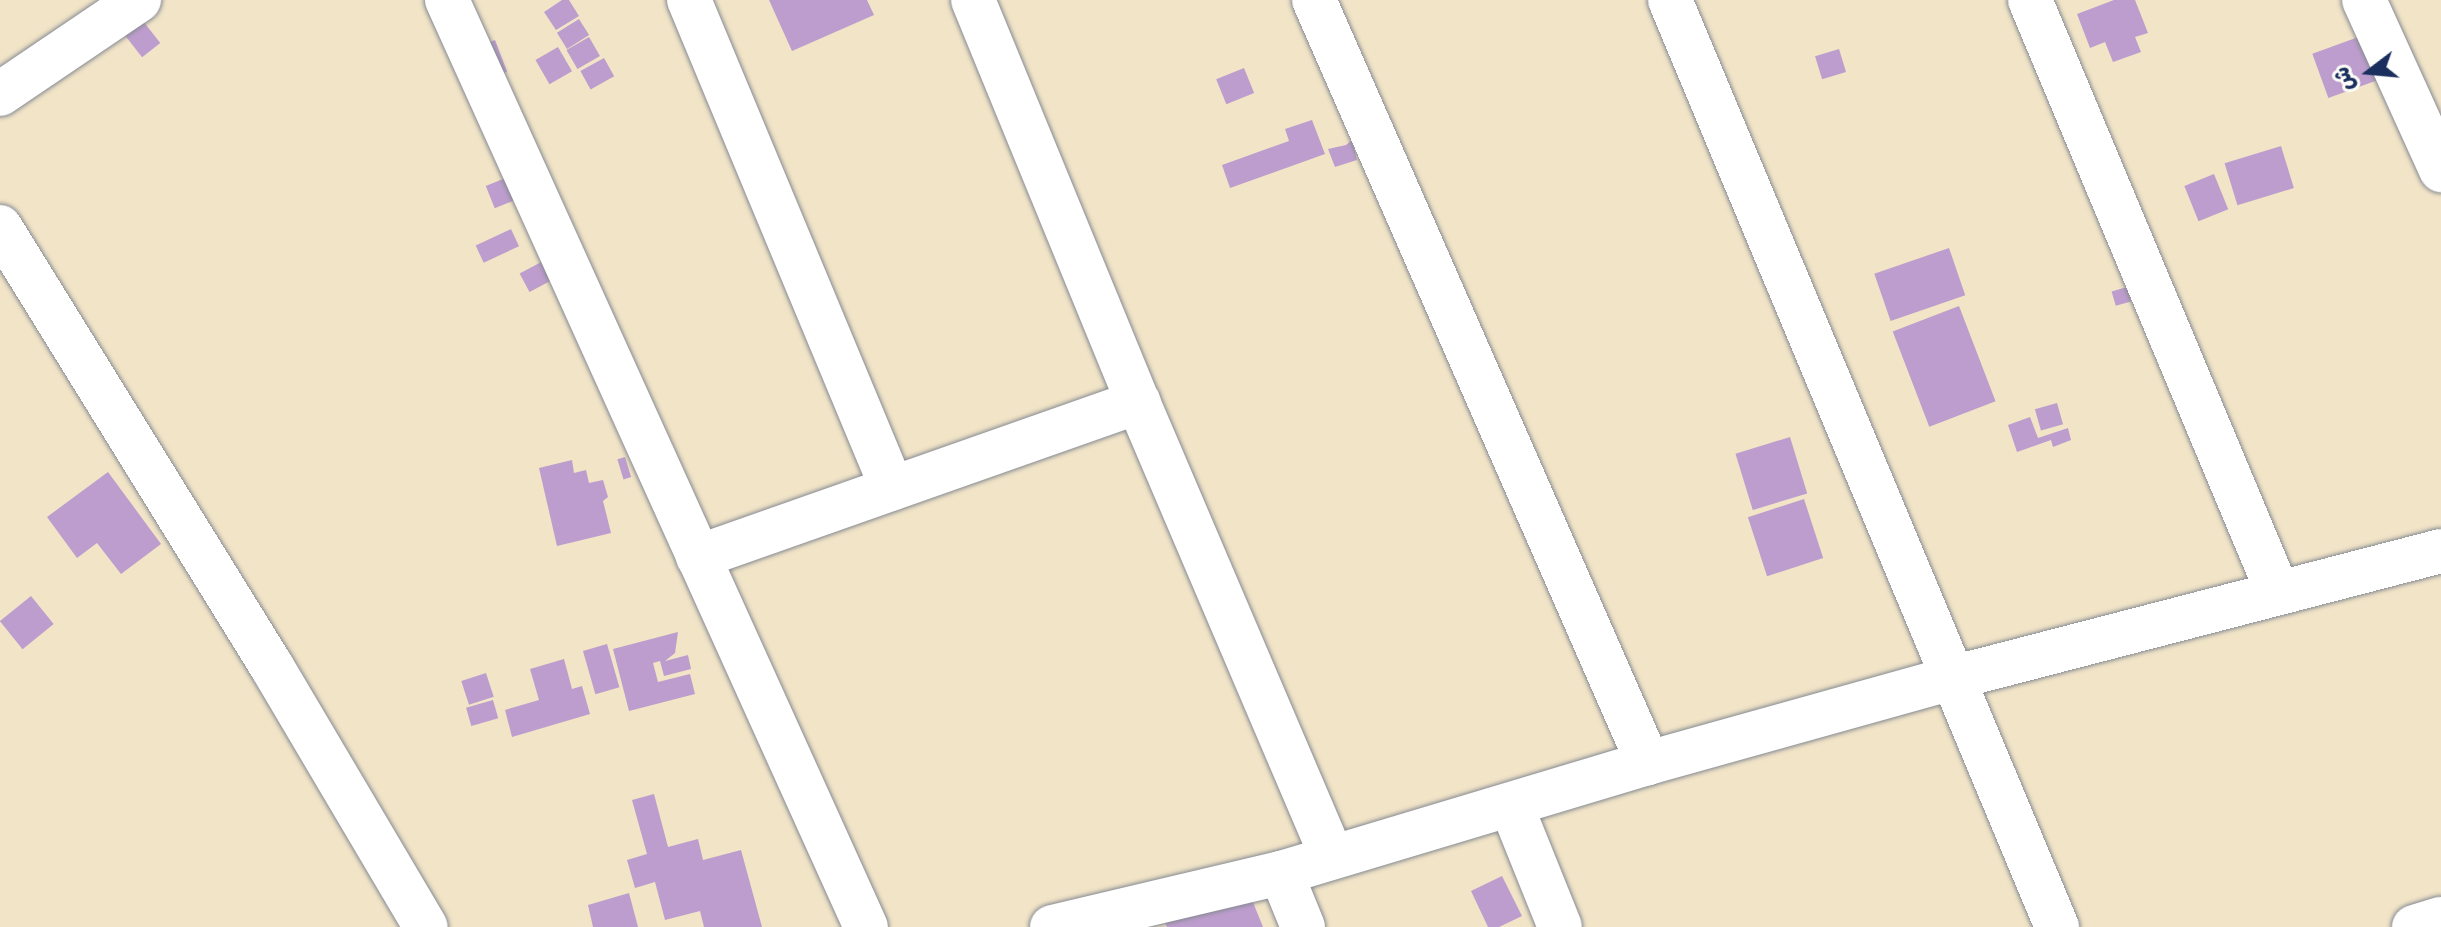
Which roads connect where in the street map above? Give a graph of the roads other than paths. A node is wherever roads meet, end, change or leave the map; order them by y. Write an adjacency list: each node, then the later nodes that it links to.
1 (139, 0): 9 (street)
2 (447, 0): 15 (street)
3 (689, 0): 13 (street)
4 (973, 0): 12 (street)
5 (1314, 0): 18 (street)
6 (1670, 0): 17 (street)
7 (2030, 0): 16 (street)
8 (2364, 0): 10 (street)
9 (0, 94)
10 (2441, 170)
11 (0, 227): 23 (street)
12 (1138, 402): 13 (street); 20 (street)
13 (892, 488): 15 (street)
14 (2441, 551): 16 (street)
15 (698, 557): 24 (street)
16 (2278, 593): 17 (street)
17 (1952, 678): 18 (street); 28 (street)
18 (1648, 763): 19 (street)
19 (1511, 805): 20 (street); 27 (street)
20 (1332, 857): 21 (street)
21 (1281, 873): 25 (street); 26 (street)
22 (2441, 919): 29 (street)
23 (426, 927)
24 (866, 927)
25 (1052, 927)
26 (1303, 927)
27 (1560, 927)
28 (2057, 927)
29 (2414, 927)

